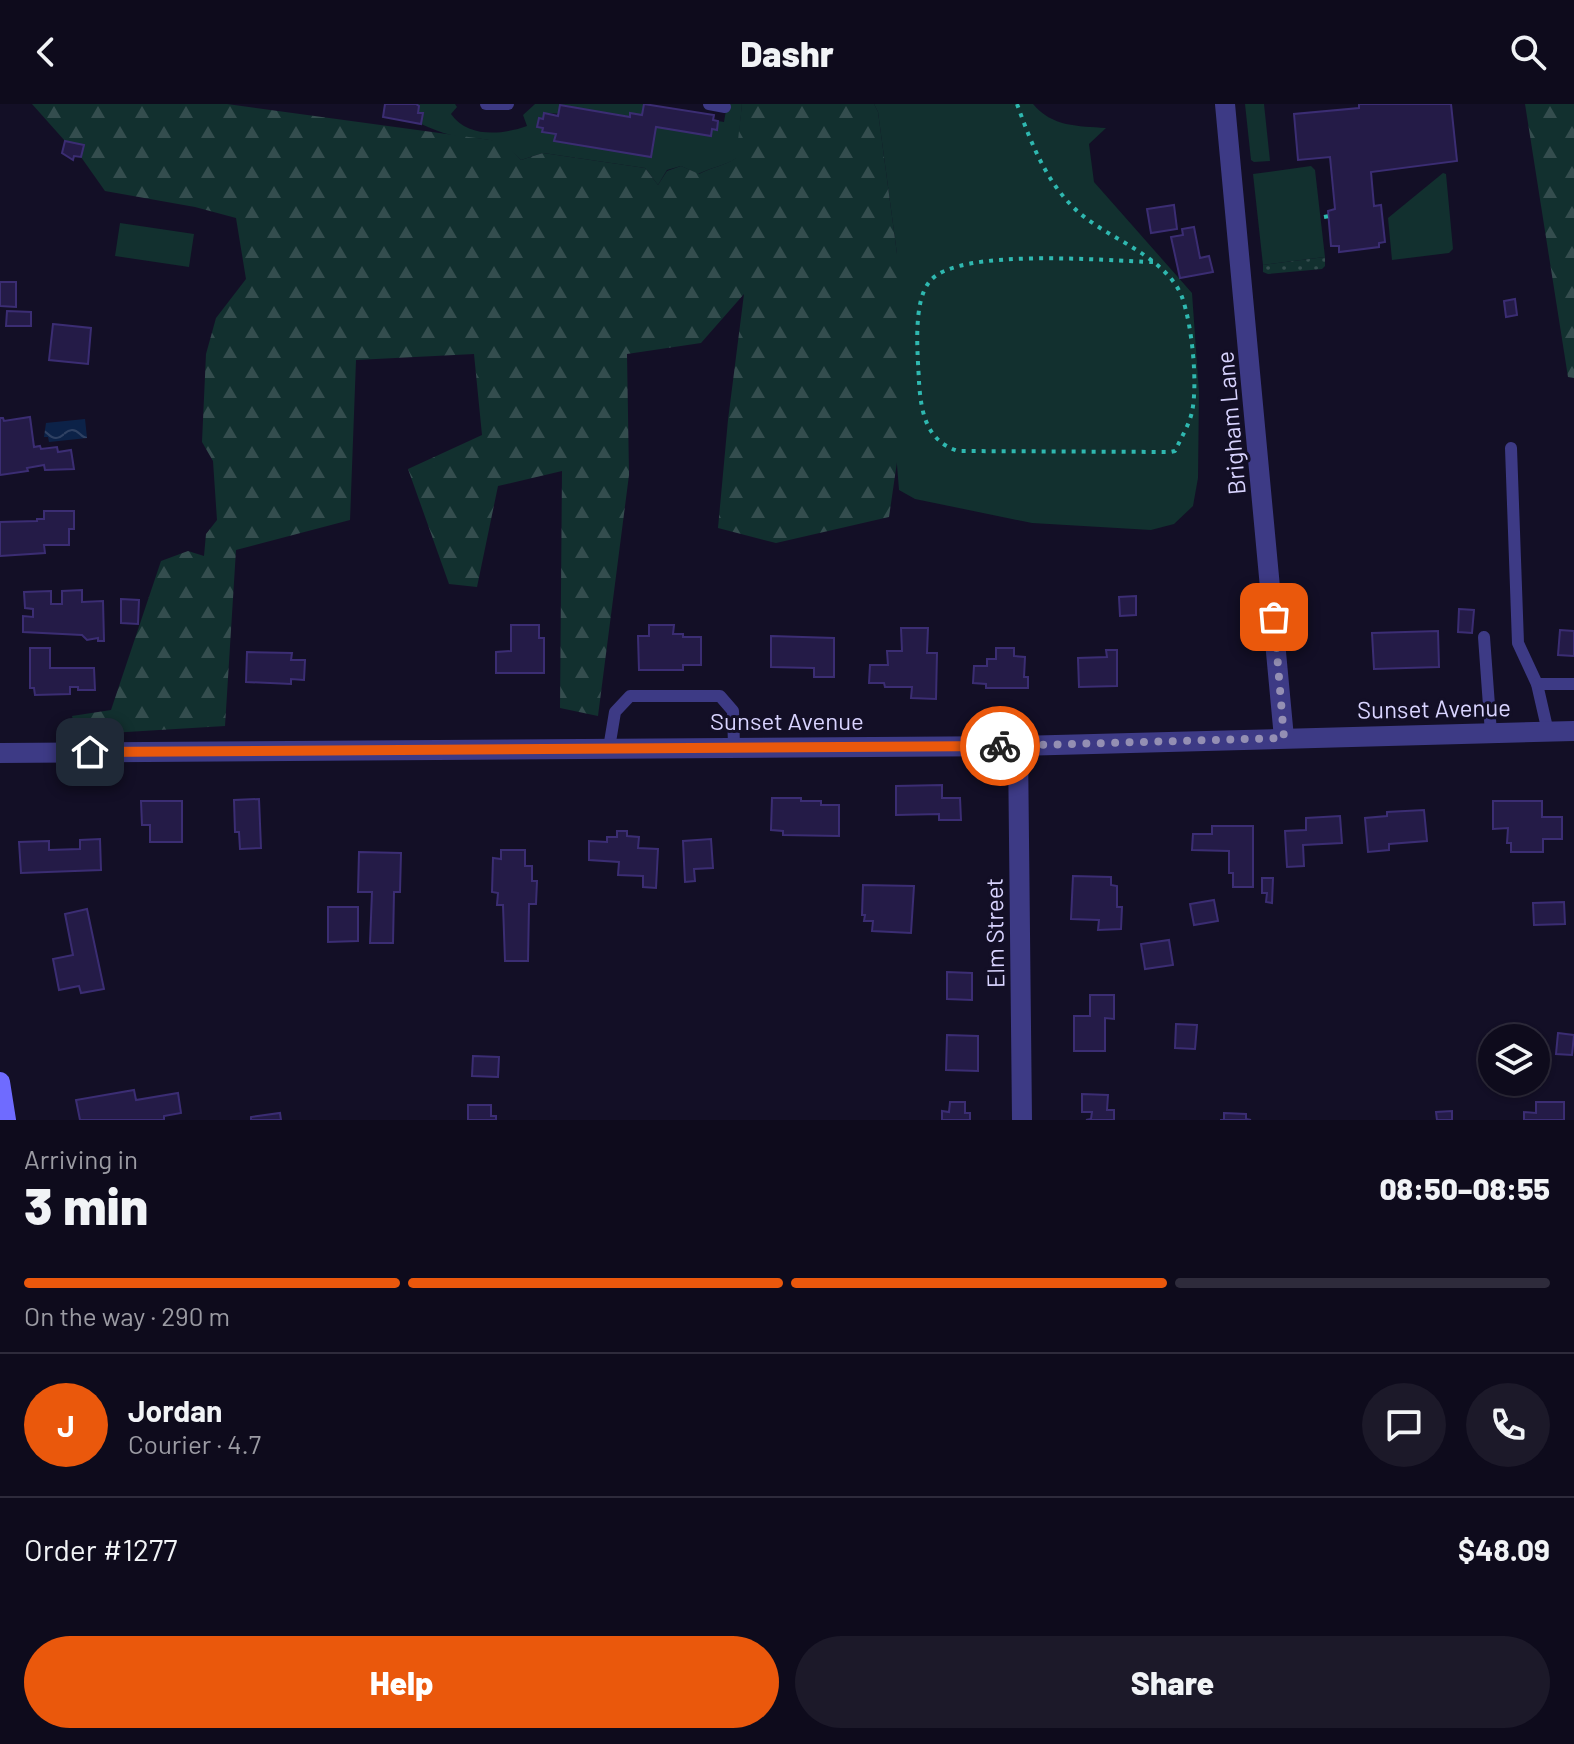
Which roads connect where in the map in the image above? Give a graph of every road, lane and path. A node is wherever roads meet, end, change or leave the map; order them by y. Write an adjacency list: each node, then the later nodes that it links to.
1 (486, 104): 2 (lane)
2 (508, 104)
3 (709, 104): 6 (lane)
4 (1017, 104): 7 (path)
5 (1225, 104): 15 (street, Brigham Lane)
6 (725, 107)
7 (1153, 262): 7 (path)
8 (1511, 448): 10 (lane)
9 (1484, 637): 14 (lane)
10 (1537, 684): 11 (lane); 13 (lane)
11 (1574, 684)
12 (1574, 731): 13 (street, Sunset Avenue)
13 (1548, 732): 14 (street, Sunset Avenue)
14 (1491, 733): 15 (street, Sunset Avenue)
15 (1284, 738): 17 (street, Sunset Avenue)
16 (734, 746): 17 (street, Sunset Avenue); 18 (street, Sunset Avenue); 18 (lane)
17 (1018, 746): 22 (street, Elm Street)
18 (609, 748): 19 (street, Sunset Avenue)
19 (0, 753)
20 (0, 1082): 21 (main road)
21 (6, 1120)
22 (1022, 1120)

